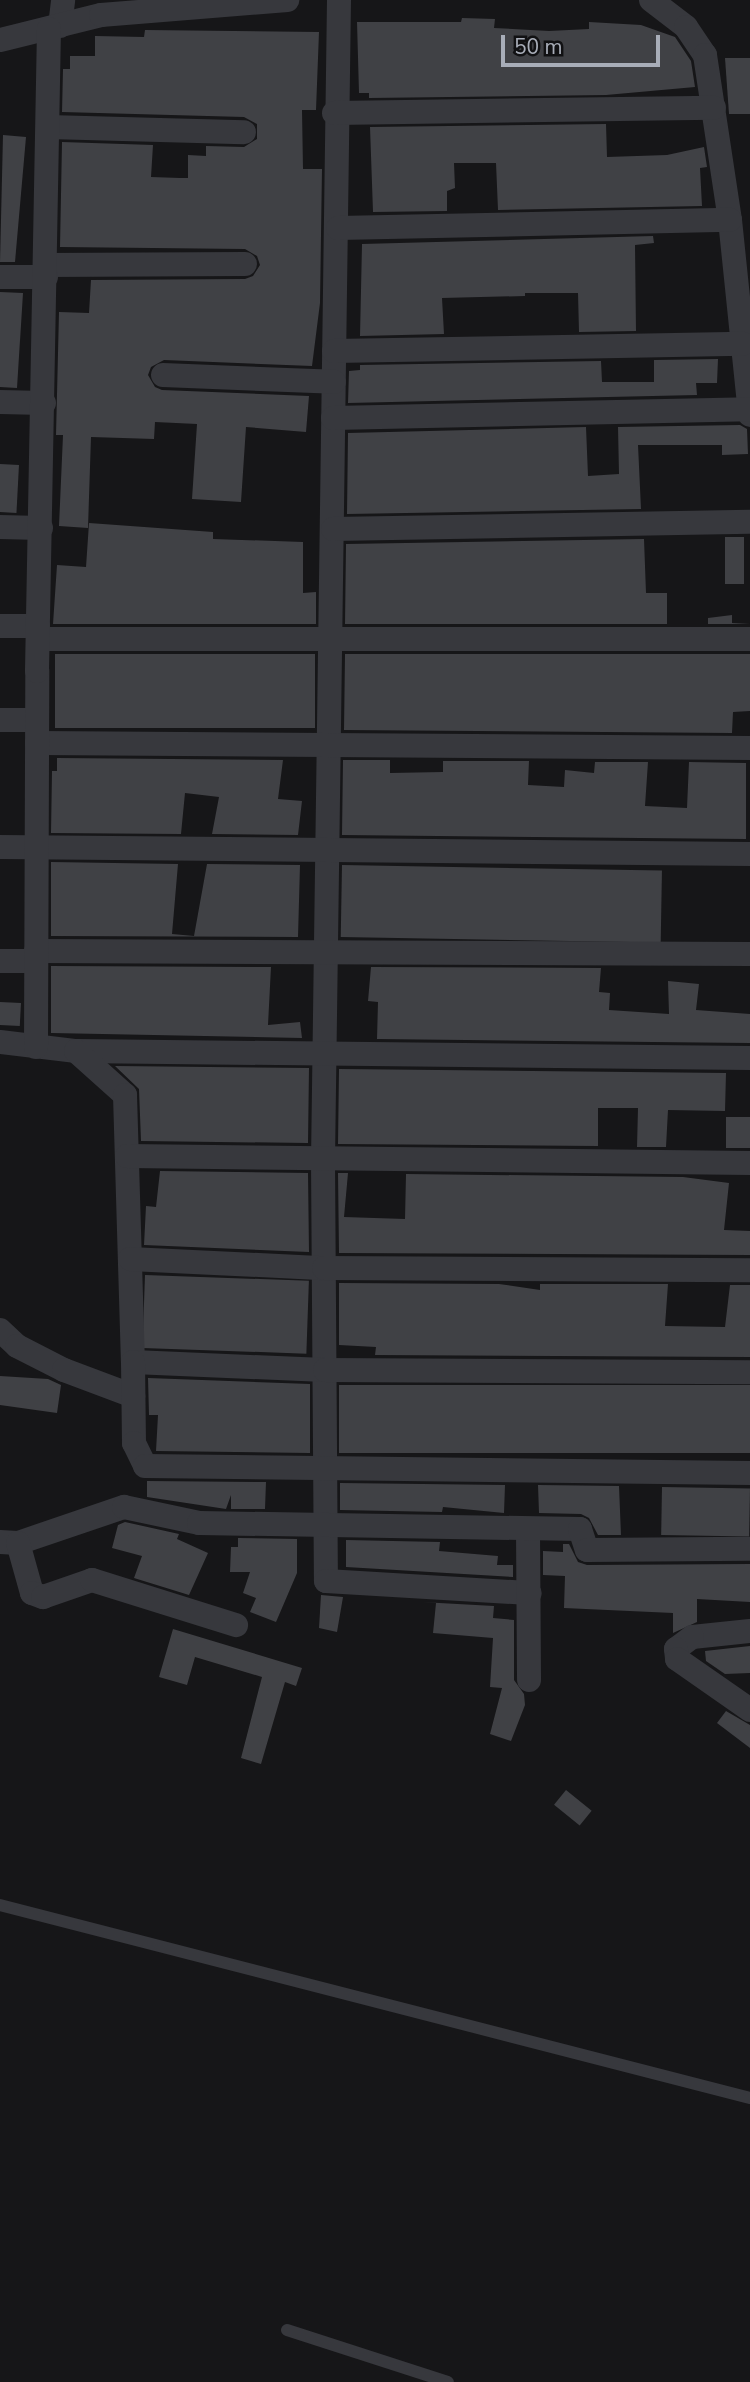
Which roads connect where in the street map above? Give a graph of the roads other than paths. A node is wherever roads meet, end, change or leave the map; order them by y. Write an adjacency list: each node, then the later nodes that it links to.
1 (63, 0): 5 (street)
2 (285, 0): 5 (street)
3 (339, 0): 8 (street)
4 (651, 0): 7 (street)
5 (54, 28): 6 (street); 9 (street)
6 (0, 40)
7 (714, 108): 8 (street); 11 (street)
8 (334, 113): 12 (street)
9 (48, 127): 10 (street); 14 (street)
10 (244, 132)
11 (730, 220): 12 (street); 16 (street)
12 (338, 228): 17 (street)
13 (245, 264): 14 (street)
14 (46, 271): 15 (street); 21 (street)
15 (0, 277)
16 (743, 344): 17 (street); 22 (street)
17 (334, 351): 19 (street)
18 (163, 375): 19 (street)
19 (334, 382): 24 (street)
20 (0, 401): 21 (street)
21 (44, 403): 27 (street)
22 (749, 410): 23 (street); 24 (street)
23 (750, 415)
24 (333, 418): 28 (street)
25 (750, 522): 28 (street)
26 (0, 527): 27 (street)
27 (41, 528): 30 (street)
28 (333, 529): 31 (street)
29 (0, 626): 30 (street)
30 (38, 632): 31 (street); 34 (street)
31 (332, 639): 32 (street); 35 (street)
32 (750, 639)
33 (0, 720): 34 (street)
34 (37, 732): 35 (street); 37 (street)
35 (331, 742): 36 (street); 39 (street)
36 (750, 748)
37 (36, 846): 38 (street); 39 (street); 43 (street)
38 (0, 847)
39 (330, 848): 40 (street); 41 (street)
40 (750, 854)
41 (328, 952): 42 (street); 43 (street); 48 (street)
42 (750, 954)
43 (36, 956): 44 (street); 46 (street)
44 (0, 961)
45 (0, 1042): 46 (street)
46 (37, 1047): 47 (street)
47 (76, 1051): 48 (street); 50 (street)
48 (326, 1054): 49 (street); 51 (street)
49 (750, 1058)
50 (127, 1156): 51 (street); 53 (street)
51 (323, 1161): 52 (street); 54 (street)
52 (750, 1163)
53 (130, 1259): 54 (street); 57 (street)
54 (324, 1268): 55 (street); 58 (street)
55 (750, 1270)
56 (0, 1330): 60 (street)
57 (133, 1362): 58 (street); 60 (street)
58 (326, 1370): 59 (street); 61 (street)
59 (750, 1372)
60 (133, 1396): 61 (street)
61 (325, 1469): 62 (street); 63 (street)
62 (750, 1473)
63 (325, 1527): 64 (street); 65 (street); 67 (street)
64 (528, 1531): 66 (street); 67 (street)
65 (9, 1542): 68 (street)
66 (750, 1549)
67 (530, 1593): 70 (street)
68 (236, 1625)
69 (750, 1631): 71 (street)
70 (529, 1680)
71 (750, 1710)
72 (0, 1905): 73 (lane)
73 (750, 2098)
74 (287, 2330): 75 (lane)
75 (449, 2382)

